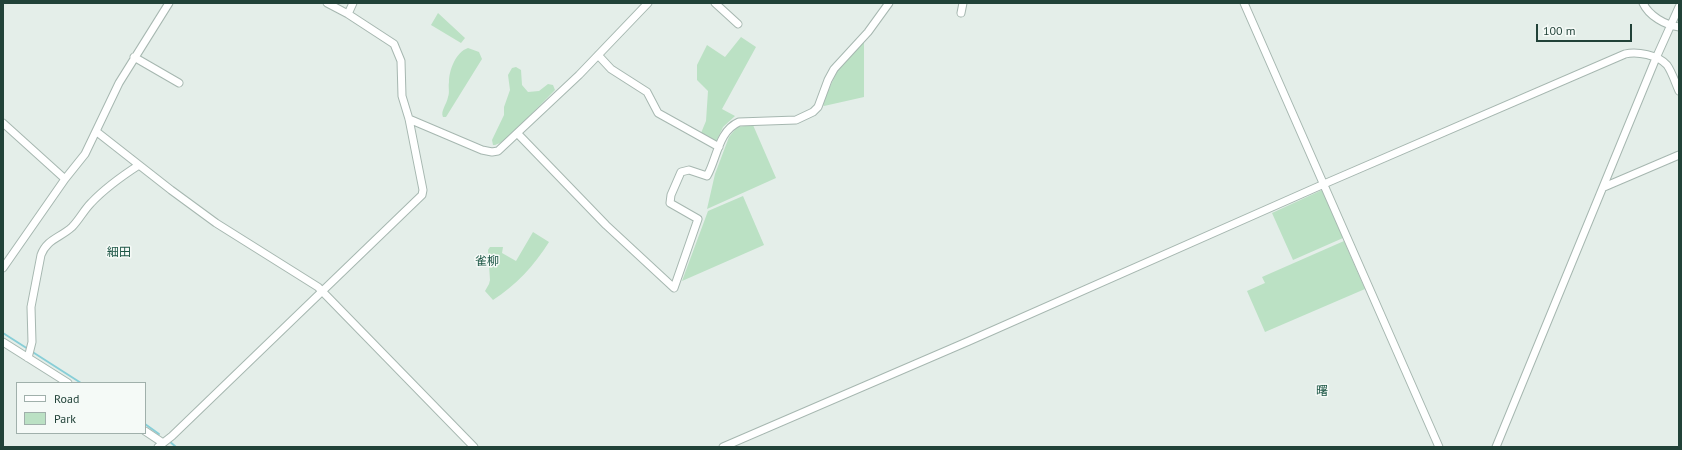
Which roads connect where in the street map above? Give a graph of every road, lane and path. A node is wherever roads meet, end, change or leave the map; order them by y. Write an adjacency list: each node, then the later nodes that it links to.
1 (169, 3): 17 (street)
2 (328, 3): 12 (street)
3 (353, 3): 12 (street)
4 (648, 3): 16 (street)
5 (715, 3): 13 (street)
6 (889, 3): 25 (street)
7 (963, 3): 11 (street)
8 (1244, 3): 29 (street)
9 (1643, 3): 14 (street)
10 (1679, 7): 14 (street)
11 (961, 13)
12 (348, 14): 21 (street)
13 (738, 24)
14 (1671, 25): 15 (street); 18 (street)
15 (1679, 28)
16 (598, 55): 24 (street); 25 (street)
17 (134, 58): 19 (street); 23 (street)
18 (1656, 58): 20 (street); 29 (street); 30 (street)
19 (180, 83)
20 (1679, 91)
21 (409, 119): 24 (street); 32 (street)
22 (3, 123): 28 (street)
23 (97, 132): 27 (street); 28 (street)
24 (518, 134): 25 (street)
25 (719, 147)
26 (1679, 155): 30 (street)
27 (139, 165): 32 (street); 34 (street)
28 (65, 179): 31 (street)
29 (1324, 184): 39 (street); 40 (street)
30 (1604, 187): 41 (street)
31 (3, 268)
32 (323, 291): 37 (street); 38 (street)
33 (3, 342): 34 (street)
34 (28, 357): 35 (street)
35 (66, 382)
36 (146, 432): 37 (street)
37 (160, 445)
38 (474, 447)
39 (723, 447)
40 (1439, 447)
41 (1496, 447)

